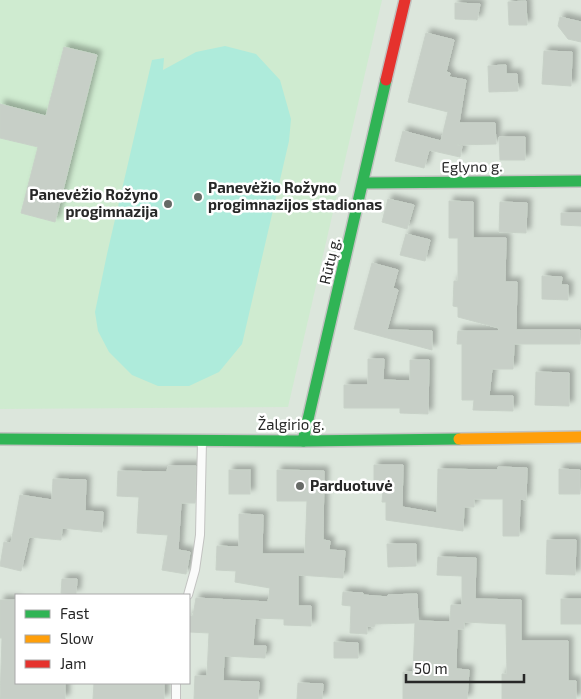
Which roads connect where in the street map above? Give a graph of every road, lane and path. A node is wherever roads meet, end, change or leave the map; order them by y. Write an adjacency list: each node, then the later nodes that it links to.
1 (405, 0): 3 (street, Rūtų g.)
2 (581, 181): 3 (street, Eglyno g.)
3 (364, 183): 7 (street, Rūtų g.)
4 (581, 437): 7 (street, Žalgirio g.)
5 (0, 439): 6 (street, Žalgirio g.)
6 (202, 439): 7 (street, Žalgirio g.); 8 (lane)
7 (303, 441)
8 (188, 594)
9 (176, 684): 10 (lane)
10 (176, 699)

